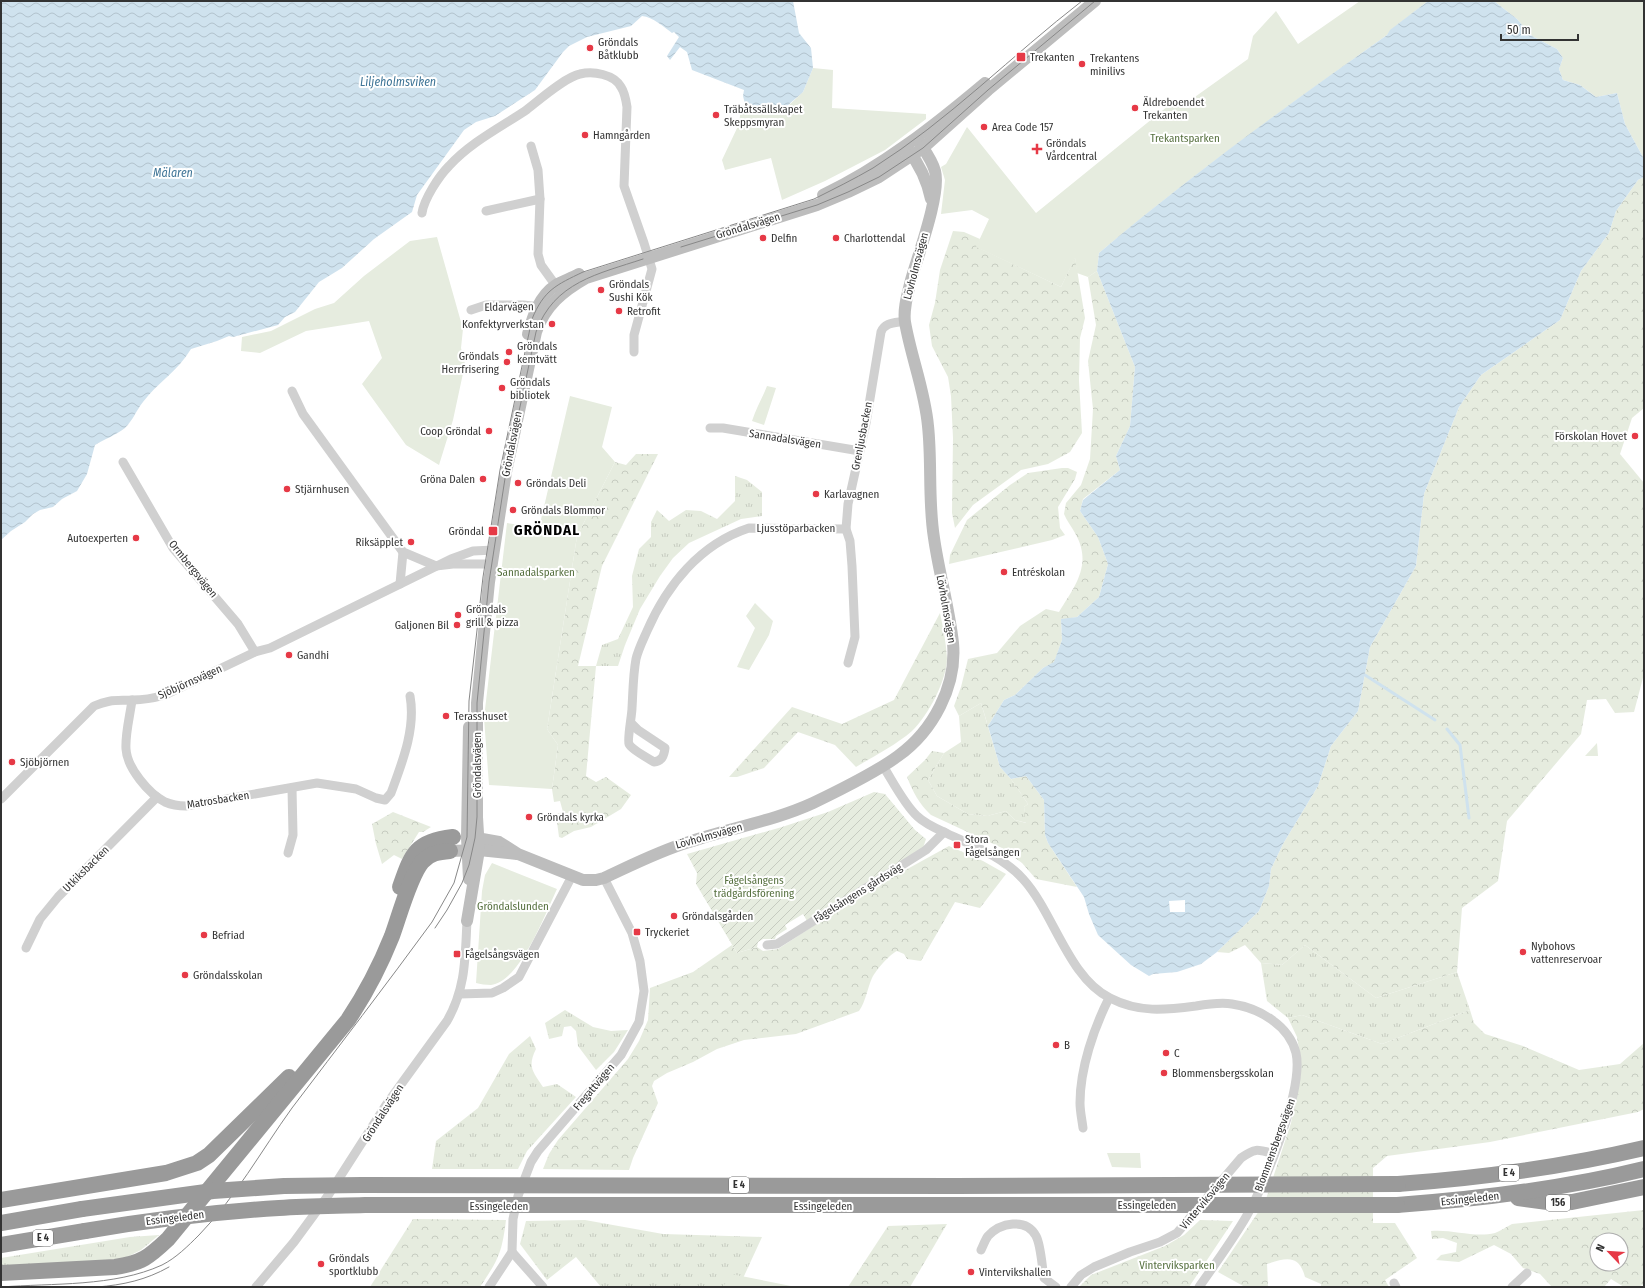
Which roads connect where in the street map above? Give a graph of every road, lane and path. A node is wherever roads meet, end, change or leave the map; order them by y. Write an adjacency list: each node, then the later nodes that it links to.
1 (1082, 1): 3 (street)
2 (1095, 1): 6 (street)
3 (916, 138): 4 (street); 6 (street, Lövholmsvägen)
4 (905, 145): 7 (street, Lövholmsvägen); 12 (street, Gröndalsvägen)
5 (531, 146): 8 (street)
6 (923, 148): 7 (street, Gröndalsvägen); 9 (street, Lövholmsvägen)
7 (913, 156): 9 (street, Lövholmsvägen); 12 (street, Gröndalsvägen)
8 (540, 199): 10 (street); 13 (street)
9 (932, 207): 16 (street, Lövholmsvägen)
10 (486, 211)
11 (422, 213): 12 (street)
12 (648, 255): 13 (street, Gröndalsvägen); 17 (street)
13 (559, 289): 14 (street, Gröndalsvägen)
14 (542, 308): 15 (street, Eldarvägen); 23 (street, Gröndalsvägen)
15 (471, 310)
16 (905, 321): 20 (street, Grenljusbacken); 33 (street, Lövholmsvägen)
17 (634, 352)
18 (292, 391): 24 (street)
19 (710, 428): 20 (street, Sannadalsvägen)
20 (860, 450): 22 (street, Grenljusbacken)
21 (122, 462): 28 (street, Ormbergsvägen)
22 (846, 529): 29 (street, Grenljusbacken); 32 (street, Ljusstöparbacken)
23 (490, 550): 25 (street, Gröndalsvägen); 26 (street, Sjöbjörnsvägen)
24 (403, 552): 26 (street, Sjöbjörnsvägen); 27 (street)
25 (488, 564): 26 (street, Sjöbjörnsvägen); 38 (street, Gröndalsvägen)
26 (436, 566): 27 (street, Sjöbjörnsvägen)
27 (400, 584): 28 (street, Sjöbjörnsvägen)
28 (255, 652): 31 (street, Sjöbjörnsvägen)
29 (848, 663)
30 (410, 696): 34 (street, Matrosbacken)
31 (132, 700): 35 (street, Matrosbacken); 36 (street, Sjöbjörnsvägen)
32 (631, 723): 32 (street, Ljusstöparbacken)
33 (883, 766): 37 (street, Blommensbergsvägen); 43 (street, Lövholmsvägen)
34 (292, 788): 35 (street, Matrosbacken); 40 (street)
35 (157, 797): 46 (street, Utkiksbacken)
36 (1, 799)
37 (944, 832): 45 (street, Fågelsångens gårdsväg); 48 (street, Blommensbergsvägen)
38 (462, 841): 39 (street, Lövholmsvägen); 39 (street, Gröndalsvägen); 41 (street, Lövholmsvägen); 57 (highway); 62 (highway)
39 (474, 850): 41 (street, Lövholmsvägen); 44 (street, Gröndalsvägen)
40 (288, 852)
41 (518, 854): 42 (street, Lövholmsvägen)
42 (572, 876): 43 (street, Lövholmsvägen); 47 (street)
43 (604, 878): 61 (street, Fregattvägen)
44 (467, 921): 47 (street, Gröndalsvägen)
45 (767, 945)
46 (26, 948)
47 (460, 994): 64 (street, Gröndalsvägen)
48 (1109, 998): 49 (street); 52 (street, Blommensbergsvägen)
49 (1083, 1128)
50 (1644, 1144): 53 (highway)
51 (1644, 1148): 53 (highway, Essingeleden / E 4)
52 (1274, 1154): 68 (street, Vinterviksvägen); 69 (street, Blommensbergsvägen)
53 (1619, 1154): 58 (highway, Essingeleden / E 4, bridge)
54 (1644, 1169): 56 (highway, Essingeleden / E 4)
55 (1644, 1187): 56 (highway, 156)
56 (1502, 1196): 59 (highway, Essingeleden / E 4, bridge)
57 (1, 1200)
58 (1, 1223)
59 (1, 1245)
60 (981, 1250): 67 (street)
61 (512, 1252): 65 (street); 66 (street)
62 (1, 1273)
63 (1527, 1273): 70 (street)
64 (256, 1287)
65 (490, 1287)
66 (543, 1287)
67 (1056, 1287)
68 (1071, 1287)
69 (1199, 1287)
70 (1512, 1287)

